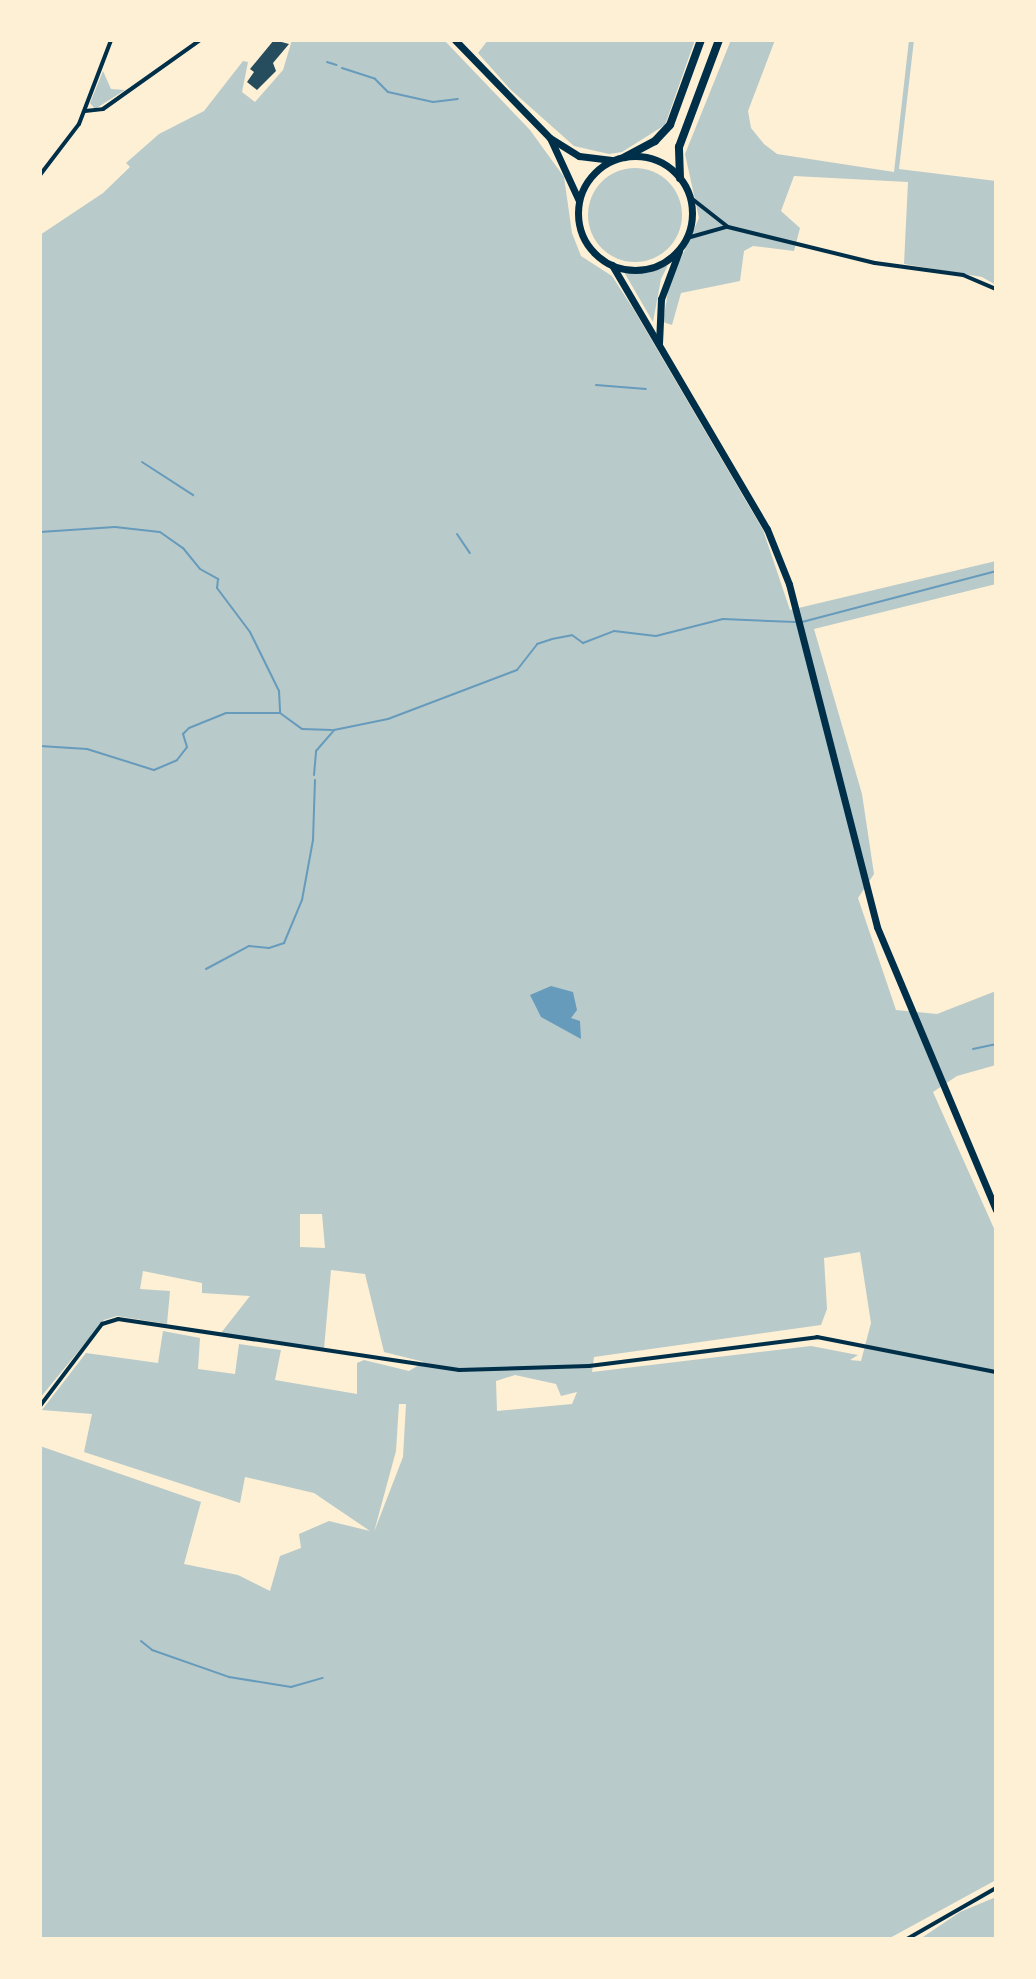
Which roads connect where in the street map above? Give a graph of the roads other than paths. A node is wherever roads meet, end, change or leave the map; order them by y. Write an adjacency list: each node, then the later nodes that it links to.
1 (111, 40): 6 (street)
2 (200, 40): 6 (street)
3 (455, 40): 7 (main road)
4 (701, 40): 8 (highway)
5 (719, 40): 11 (highway)
6 (84, 111): 10 (street)
7 (550, 138): 9 (main road); 13 (main road)
8 (625, 157): 9 (main road); 11 (main road)
9 (614, 160): 13 (main road)
10 (40, 175)
11 (680, 178): 12 (main road)
12 (691, 198): 14 (street); 15 (main road)
13 (579, 204): 17 (main road)
14 (728, 227): 15 (street); 18 (street)
15 (687, 238): 16 (main road)
16 (680, 249): 17 (main road); 19 (main road)
17 (612, 265): 19 (main road)
18 (996, 289)
19 (659, 347): 20 (main road)
20 (996, 1210)
21 (996, 1372): 22 (street)
22 (40, 1406)
23 (996, 1888): 24 (street)
24 (907, 1939)

